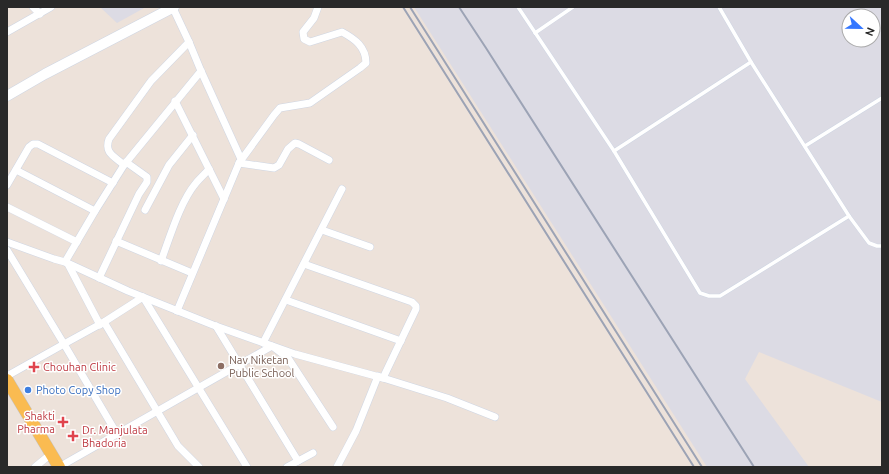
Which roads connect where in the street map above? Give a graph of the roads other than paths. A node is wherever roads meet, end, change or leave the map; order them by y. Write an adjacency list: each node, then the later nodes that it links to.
1 (33, 7): 8 (street)
2 (51, 7): 8 (street)
3 (173, 7): 11 (street); 14 (main road)
4 (318, 7): 21 (street)
5 (518, 7): 10 (lane)
6 (573, 7): 10 (lane)
7 (719, 7): 12 (lane)
8 (40, 14): 9 (street)
9 (8, 30)
10 (534, 33): 19 (lane)
11 (189, 42): 13 (street); 22 (street)
12 (751, 62): 18 (lane); 19 (lane)
13 (201, 72): 16 (street); 21 (street)
14 (7, 96)
15 (882, 98): 18 (lane)
16 (175, 101): 17 (street); 22 (street)
17 (193, 135): 23 (street); 30 (street)
18 (805, 146): 32 (lane)
19 (614, 151): 32 (lane)
20 (329, 160): 21 (street)
21 (240, 161): 28 (street)
22 (125, 163): 25 (street); 34 (street)
23 (210, 169): 28 (street); 40 (street)
24 (16, 170): 25 (street); 26 (street); 31 (street)
25 (113, 183): 31 (street)
26 (7, 185)
27 (342, 189): 33 (street)
28 (224, 199): 43 (street)
29 (7, 207): 36 (street)
30 (145, 210)
31 (95, 211): 36 (street)
32 (849, 216): 37 (lane)
33 (322, 230): 38 (street); 42 (street)
34 (116, 241): 40 (street); 44 (street)
35 (7, 242): 41 (street)
36 (77, 242): 41 (street)
37 (882, 246)
38 (370, 247)
39 (7, 250): 52 (street)
40 (161, 261): 43 (street)
41 (66, 263): 44 (street); 48 (street)
42 (304, 264): 46 (street); 50 (street)
43 (192, 273): 47 (street)
44 (99, 278): 45 (street)
45 (143, 297): 47 (street); 48 (street); 58 (street)
46 (286, 300): 50 (street); 51 (street)
47 (177, 310): 49 (street)
48 (102, 324): 52 (street); 60 (street)
49 (216, 326): 51 (street); 54 (street)
50 (401, 341): 56 (street)
51 (263, 343): 53 (street)
52 (64, 344): 55 (street); 63 (street)
53 (272, 346): 54 (street); 56 (street); 62 (street)
54 (239, 365): 58 (street); 65 (street)
55 (7, 376)
56 (381, 377): 61 (street); 72 (street)
57 (7, 380): 68 (main road)
58 (198, 387): 60 (street); 70 (street)
59 (7, 390): 66 (main road)
60 (158, 411): 63 (street); 69 (street)
61 (495, 417)
62 (333, 428)
63 (117, 434): 68 (street)
64 (313, 453): 65 (street)
65 (298, 461): 71 (street)
66 (49, 462): 67 (street)
67 (35, 467)
68 (59, 467)
69 (199, 467)
70 (246, 467)
71 (287, 467)
72 (337, 467)

